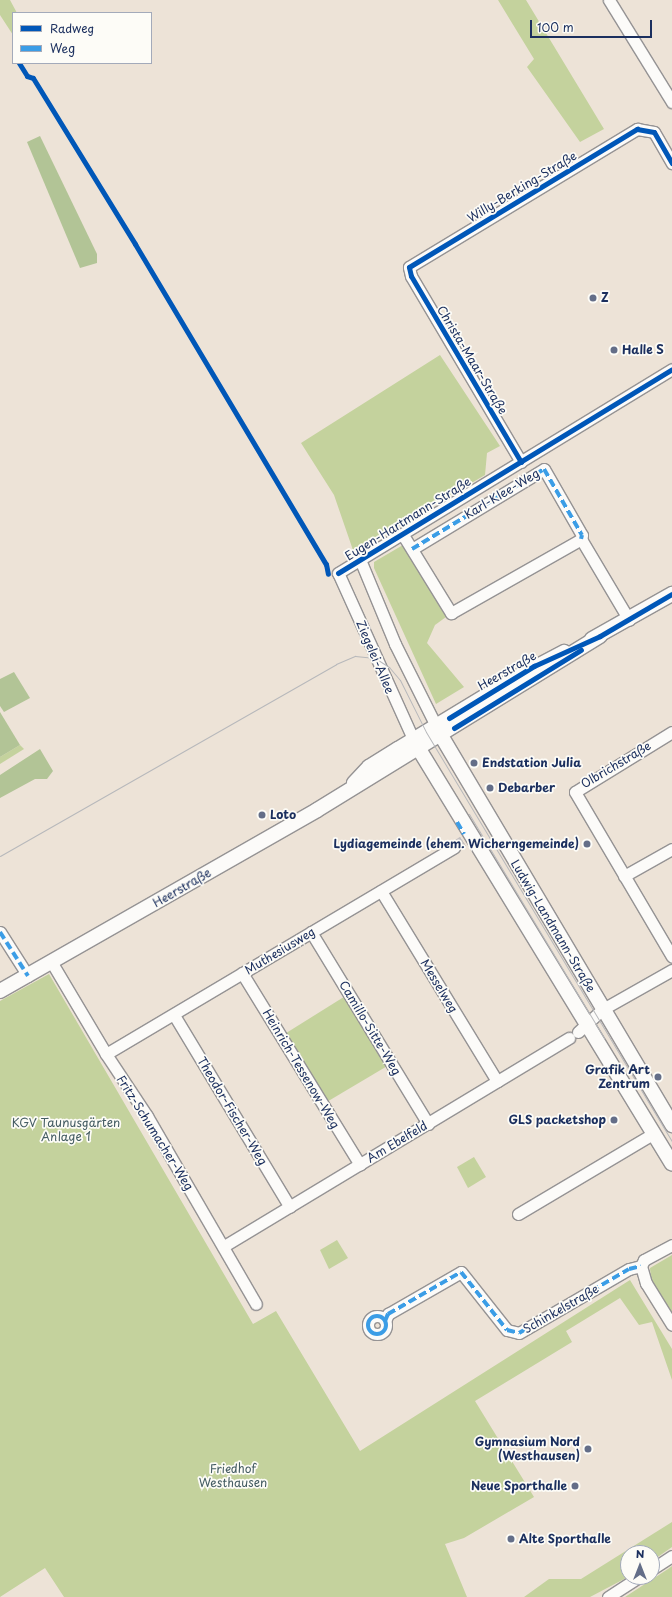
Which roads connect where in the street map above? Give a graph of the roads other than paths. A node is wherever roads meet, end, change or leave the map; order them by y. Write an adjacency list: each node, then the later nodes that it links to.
1 (609, 0): 2 (street)
2 (672, 102)
3 (672, 163): 4 (street, Willy-Berking-Straße)
4 (409, 267): 6 (street, Christa-Maar-Straße)
5 (672, 369): 6 (street, Eugen-Hartmann-Straße)
6 (521, 462): 7 (street, Eugen-Hartmann-Straße)
7 (403, 535): 9 (street); 10 (street, Eugen-Hartmann-Straße)
8 (581, 539): 9 (street); 9 (street, Karl-Klee-Weg); 13 (street, Karl-Klee-Weg)
9 (412, 549)
10 (361, 562): 11 (street, Eugen-Hartmann-Straße); 14 (street, Ziegelei-Allee)
11 (338, 573): 16 (street, Ziegelei-Allee)
12 (672, 594): 13 (main road, Heerstraße)
13 (629, 620): 14 (main road, Heerstraße)
14 (438, 730): 16 (main road, Heerstraße); 29 (main road, Ludwig-Landmann-Straße)
15 (672, 732): 19 (street, Olbrichstraße)
16 (416, 744): 17 (main road, Ludwig-Landmann-Straße); 24 (main road, Heerstraße)
17 (463, 842): 20 (street, Muthesiusweg); 31 (main road, Ludwig-Landmann-Straße)
18 (672, 849): 19 (street)
19 (624, 876): 23 (street, Olbrichstraße)
20 (381, 891): 22 (street, Muthesiusweg); 33 (street, Messelweg)
21 (0, 932): 27 (street)
22 (311, 932): 26 (street, Muthesiusweg); 34 (street, Camillo-Sitte-Weg)
23 (672, 957)
24 (52, 963): 27 (main road, Heerstraße); 32 (street, Fritz-Schumacher-Weg)
25 (672, 970): 29 (street, Am Ebelfeld)
26 (242, 973): 30 (street, Muthesiusweg); 38 (street, Heinrich-Tessenow-Weg)
27 (28, 976): 28 (main road, Heerstraße)
28 (0, 991)
29 (603, 1009): 31 (street, Am Ebelfeld); 35 (main road, Ludwig-Landmann-Straße)
30 (174, 1015): 32 (street, Muthesiusweg); 39 (street, Theodor-Fischer-Weg)
31 (578, 1032): 33 (street, Am Ebelfeld); 36 (main road, Ludwig-Landmann-Straße)
32 (106, 1054): 42 (street, Fritz-Schumacher-Weg)
33 (497, 1081): 34 (street, Am Ebelfeld)
34 (428, 1124): 38 (street, Am Ebelfeld)
35 (672, 1125)
36 (653, 1134): 37 (main road, Ludwig-Landmann-Straße); 40 (street)
37 (672, 1164)
38 (360, 1165): 39 (street, Am Ebelfeld)
39 (290, 1207): 42 (street, Am Ebelfeld)
40 (518, 1214)
41 (672, 1245): 43 (street, Schinkelstraße)
42 (224, 1246): 44 (street, Fritz-Schumacher-Weg)
43 (641, 1266): 45 (street, Schinkelstraße); 46 (street)
44 (256, 1304)
45 (385, 1321)
46 (672, 1325)
47 (672, 1556): 48 (street)
48 (660, 1564)
49 (627, 1585): 50 (street)
50 (608, 1597)

